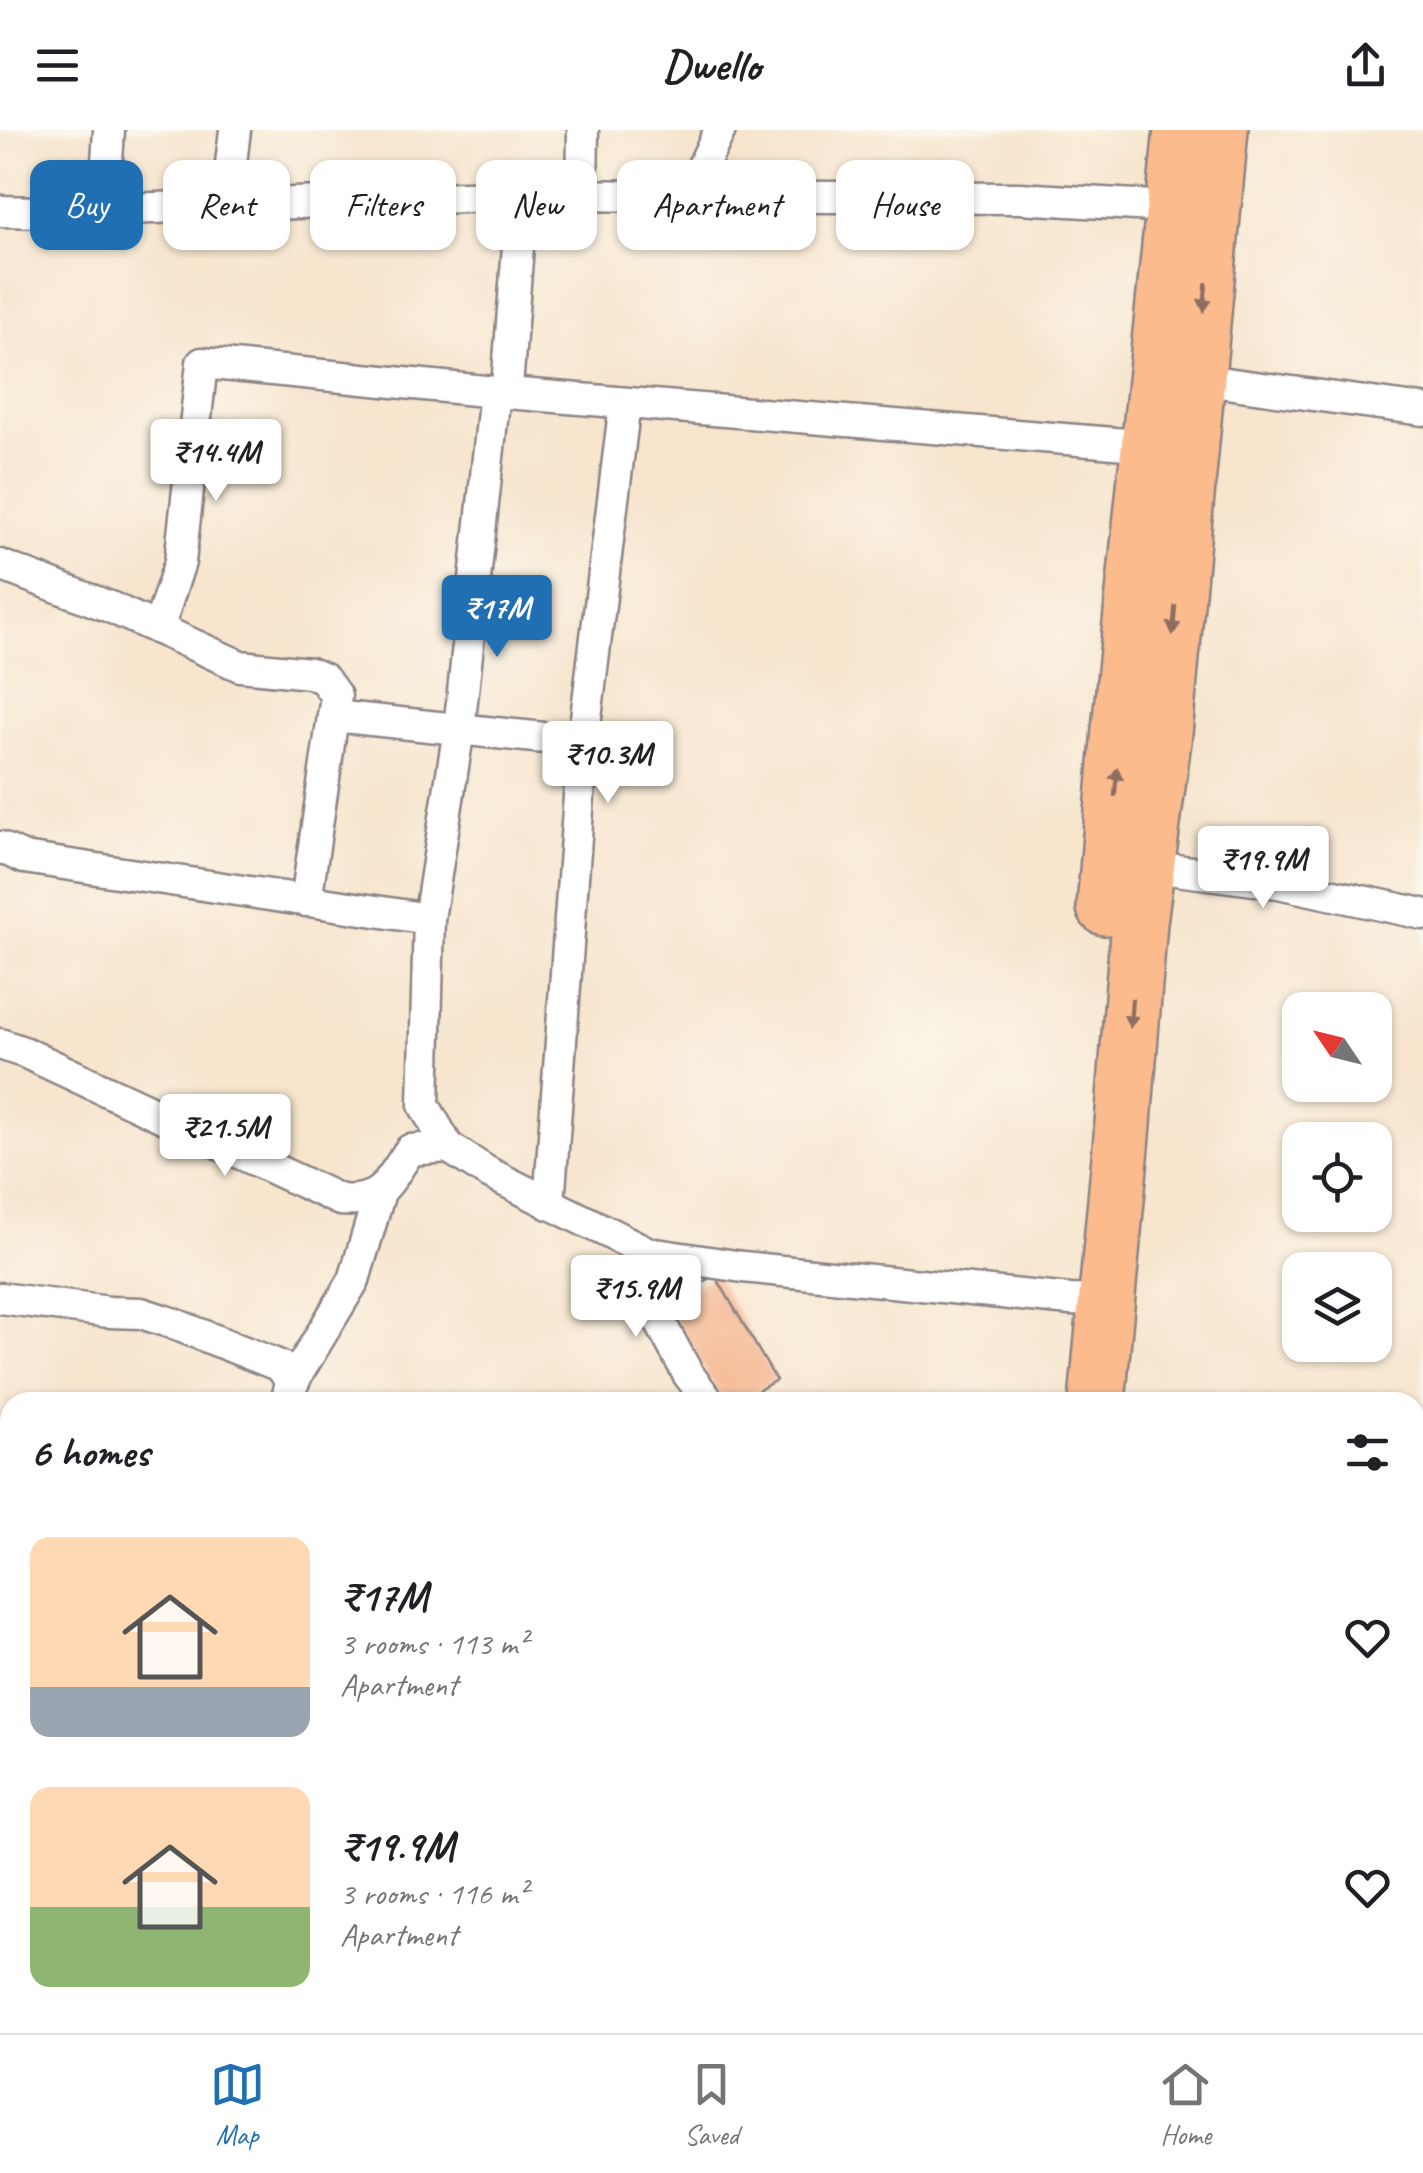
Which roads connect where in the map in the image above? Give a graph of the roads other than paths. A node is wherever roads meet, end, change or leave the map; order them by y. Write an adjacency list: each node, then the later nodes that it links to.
1 (110, 130): 7 (street)
2 (235, 130): 8 (street)
3 (583, 130): 9 (street)
4 (720, 130): 10 (street)
5 (1182, 130): 14 (highway)
6 (1220, 130): 14 (highway)
7 (108, 160)
8 (231, 160)
9 (583, 160)
10 (706, 160)
11 (476, 197): 13 (street)
12 (816, 197): 14 (street)
13 (290, 203)
14 (1194, 208): 18 (highway, one-way to 18); 22 (highway)
15 (0, 211): 16 (street)
16 (30, 212)
17 (518, 250): 19 (street)
18 (1197, 379): 21 (street); 22 (highway)
19 (495, 392): 20 (street); 24 (street); 26 (street)
20 (624, 403): 22 (street); 27 (street)
21 (1423, 410)
22 (1170, 447): 29 (highway)
23 (0, 565): 24 (street)
24 (158, 629): 25 (street)
25 (333, 716): 26 (street); 30 (street)
26 (459, 729): 27 (street); 32 (street)
27 (583, 742): 38 (street)
28 (0, 846): 30 (street)
29 (1128, 864): 31 (street); 41 (highway)
30 (306, 901): 32 (street)
31 (1423, 914)
32 (430, 920): 34 (street)
33 (0, 1044): 37 (street)
34 (424, 1105): 35 (street); 36 (street)
35 (448, 1148): 36 (street); 38 (street)
36 (410, 1150): 37 (street)
37 (380, 1192): 43 (street)
38 (550, 1204): 39 (street)
39 (649, 1254): 41 (street); 44 (street)
40 (0, 1298): 42 (street)
41 (1088, 1300): 45 (highway); 46 (highway)
42 (288, 1392)
43 (290, 1392)
44 (701, 1392)
45 (1063, 1392)
46 (1095, 1392)

